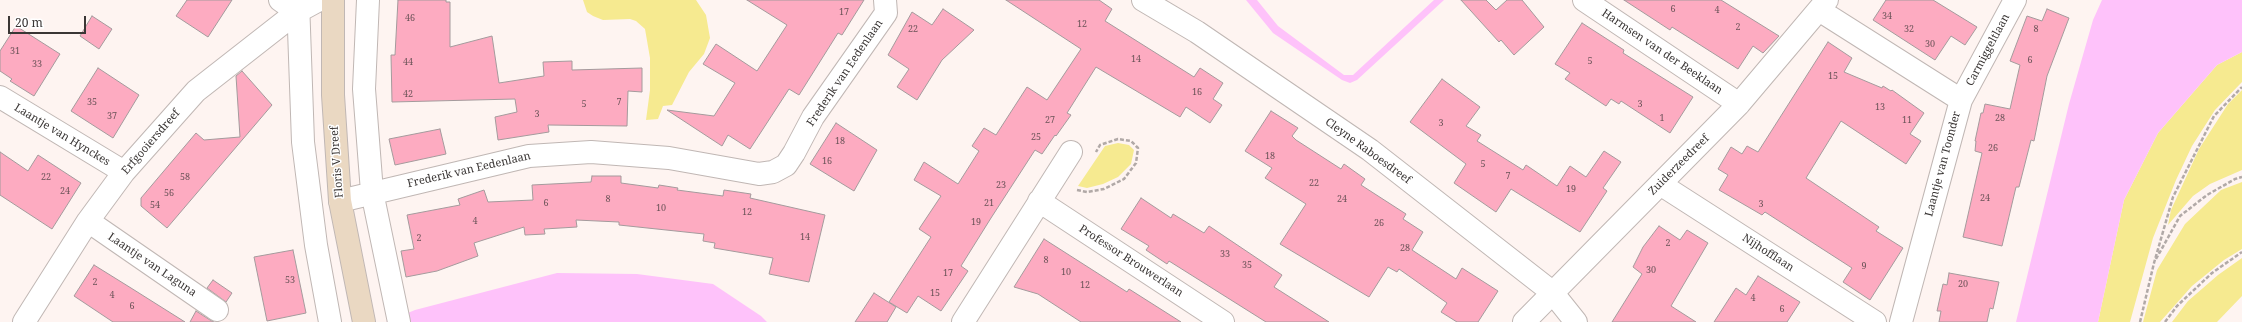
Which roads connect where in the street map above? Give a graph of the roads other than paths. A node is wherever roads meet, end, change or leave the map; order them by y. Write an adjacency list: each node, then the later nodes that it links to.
1 (319, 0): 8 (street, Erfgooiersdreef)
2 (333, 0): 17 (street, Floris V Dreef)
3 (368, 0): 16 (street)
4 (885, 0): 16 (street, Frederik van Eedenlaan)
5 (1144, 0): 20 (street, Cleyne Raboesdreef)
6 (1584, 0): 12 (street, Harmsen van der Beeklaan)
7 (2015, 0): 11 (street, Carmiggeltlaan)
8 (292, 4): 14 (street, Erfgooiersdreef); 24 (street)
9 (1823, 5): 11 (street, Laantje van Toonder); 12 (street, Zuiderzeedreef)
10 (0, 97): 14 (street, Laantje van Hynckes)
11 (1961, 100): 31 (street, Laantje van Toonder)
12 (1739, 104): 15 (street, Zuiderzeedreef)
13 (1071, 152): 18 (street)
14 (124, 172): 19 (street, Erfgooiersdreef)
15 (1660, 184): 20 (street, Zuiderzeedreef); 30 (street, Nijhofflaan)
16 (372, 192): 17 (street, Frederik van Eedenlaan); 25 (street)
17 (340, 201): 22 (street, Floris V Dreef)
18 (1039, 201): 26 (street); 27 (street, Professor Brouwerlaan)
19 (88, 221): 21 (street, Laantje van Laguna); 23 (street, Erfgooiersdreef)
20 (1552, 292): 28 (street, Zuiderzeedreef); 29 (street, Cleyne Raboesdreef)
21 (217, 310)
22 (363, 317)
23 (24, 322)
24 (330, 322)
25 (399, 322)
26 (963, 322)
27 (1223, 322)
28 (1524, 322)
29 (1576, 322)
30 (1875, 322)
31 (1901, 322)

